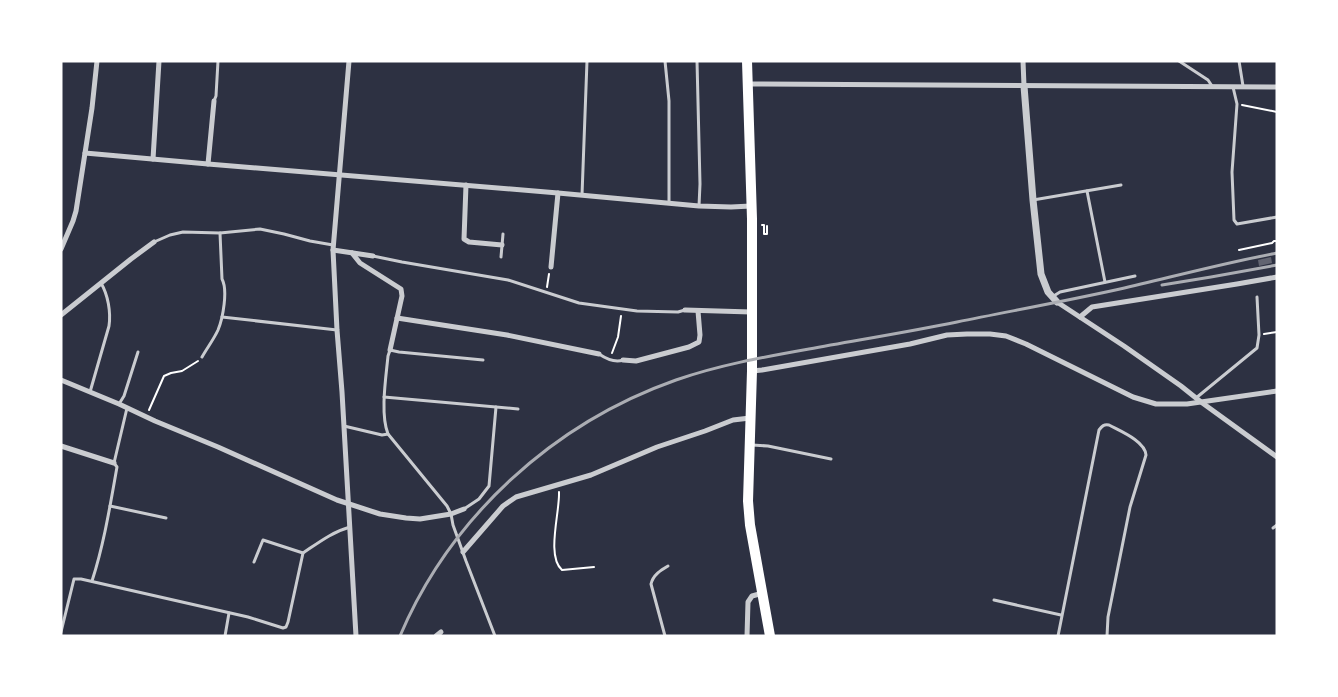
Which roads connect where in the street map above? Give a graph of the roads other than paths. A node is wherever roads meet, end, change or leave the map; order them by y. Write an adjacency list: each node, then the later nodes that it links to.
1 (97, 61): 19 (street)
2 (159, 61): 20 (street)
3 (218, 61): 18 (lane)
4 (349, 61): 22 (street)
5 (588, 61): 27 (lane)
6 (666, 61): 29 (lane)
7 (697, 61): 30 (lane)
8 (747, 61): 12 (highway)
9 (1023, 61): 13 (street)
10 (1179, 61): 14 (lane)
11 (1239, 61): 16 (lane)
12 (747, 84): 13 (street); 31 (highway)
13 (1024, 86): 14 (street); 28 (street)
14 (1212, 86): 15 (street)
15 (1233, 86): 16 (street); 32 (lane)
16 (1243, 87): 17 (street)
17 (1277, 87)
18 (214, 101): 21 (street)
19 (86, 152): 20 (street); 38 (street)
20 (153, 159): 21 (street)
21 (208, 164): 22 (street)
22 (340, 175): 24 (street); 37 (street)
23 (1121, 185): 25 (lane)
24 (466, 186): 26 (street); 36 (street)
25 (1087, 191): 28 (lane); 45 (lane)
26 (558, 192): 27 (street); 42 (street)
27 (582, 195): 29 (street)
28 (1033, 200): 48 (street)
29 (669, 203): 30 (street)
30 (699, 206): 31 (street)
31 (752, 206): 51 (highway)
32 (1277, 217)
33 (220, 233): 35 (lane); 37 (lane); 53 (lane)
34 (503, 234): 36 (lane)
35 (154, 242): 46 (street)
36 (502, 245): 41 (lane)
37 (333, 247): 39 (street); 56 (street)
38 (61, 249)
39 (352, 253): 40 (street); 55 (street)
40 (373, 256): 49 (lane)
41 (501, 257)
42 (551, 267)
43 (1135, 276): 45 (lane)
44 (1277, 276): 54 (street)
45 (1105, 282): 48 (lane)
46 (101, 283): 52 (street); 66 (lane)
47 (1257, 297): 68 (lane)
48 (1054, 300): 54 (street)
49 (685, 310): 50 (street)
50 (698, 311): 51 (street); 62 (street)
51 (751, 312): 63 (highway)
52 (61, 315)
53 (222, 317): 56 (lane); 60 (lane)
54 (1080, 317): 68 (street)
55 (397, 318): 57 (street); 59 (street)
56 (336, 330): 75 (street)
57 (390, 350): 61 (lane); 67 (lane)
58 (138, 352): 70 (lane)
59 (599, 354): 62 (lane)
60 (202, 357)
61 (483, 360)
62 (623, 360)
63 (752, 371): 69 (street); 74 (highway)
64 (61, 380): 66 (street)
65 (1277, 391): 69 (street)
66 (90, 392): 70 (street)
67 (384, 397): 71 (lane); 76 (lane)
68 (1196, 398): 69 (street)
69 (1201, 402): 79 (street)
70 (119, 404): 72 (street)
71 (496, 407): 73 (lane); 84 (lane)
72 (127, 408): 81 (lane); 82 (street)
73 (518, 409)
74 (751, 418): 77 (highway); 90 (street)
75 (344, 426): 76 (lane); 82 (street)
76 (388, 434): 85 (lane)
77 (749, 445): 80 (lane); 95 (highway)
78 (61, 446): 81 (street)
79 (1277, 457)
80 (831, 459)
81 (114, 463): 83 (lane)
82 (349, 504): 85 (street); 88 (street)
83 (110, 506): 86 (lane); 94 (lane)
84 (464, 509): 85 (street)
85 (451, 514): 90 (lane)
86 (166, 518)
87 (1277, 525): 89 (lane)
88 (350, 527): 91 (lane); 102 (street)
89 (1272, 528)
90 (463, 552): 104 (lane)
91 (303, 553): 92 (lane); 97 (lane)
92 (254, 562)
93 (668, 566): 105 (lane)
94 (92, 581): 97 (lane); 99 (lane)
95 (763, 593): 106 (street); 107 (highway)
96 (994, 600): 98 (lane)
97 (229, 613): 101 (lane)
98 (1061, 615): 108 (lane); 109 (lane)
99 (61, 632)
100 (441, 632): 103 (street)
101 (225, 636)
102 (356, 636)
103 (436, 636)
104 (495, 636)
105 (664, 636)
106 (747, 636)
107 (770, 636)
108 (1058, 636)
109 (1107, 636)

